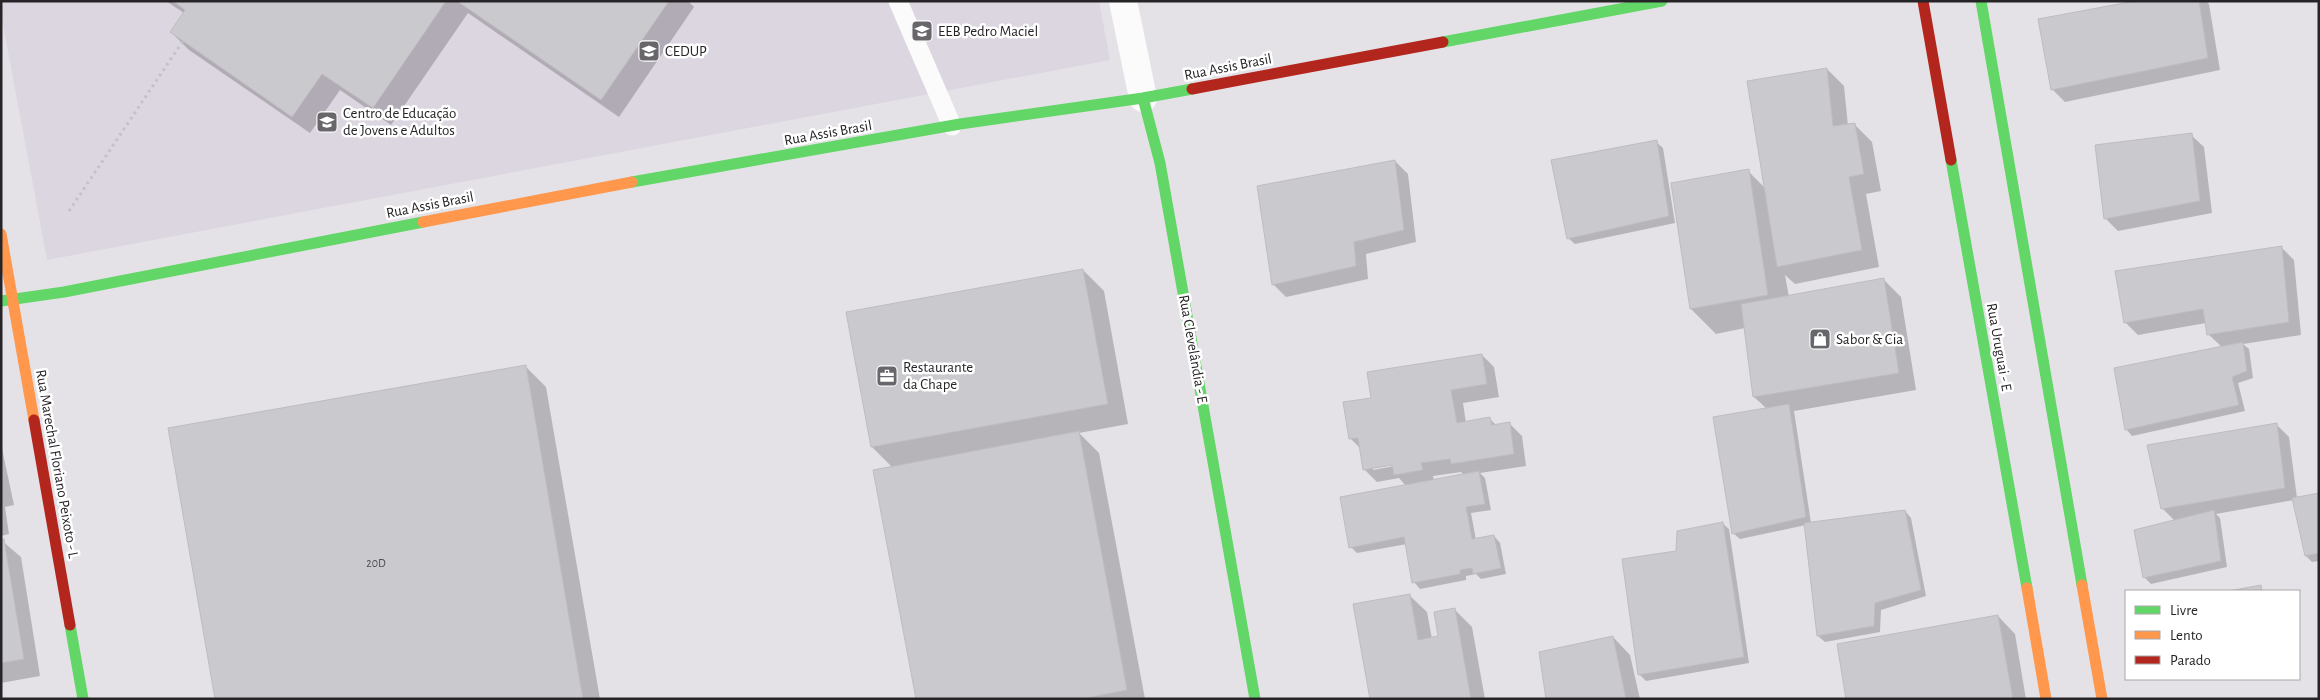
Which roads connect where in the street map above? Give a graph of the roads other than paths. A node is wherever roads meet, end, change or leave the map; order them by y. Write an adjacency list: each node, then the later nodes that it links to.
1 (898, 1): 7 (lane)
2 (1123, 1): 6 (street, Rua Clevelândia - E)
3 (1662, 1): 6 (street, Rua Assis Brasil)
4 (1923, 1): 12 (street, Rua Uruguai - E)
5 (1981, 1): 13 (street)
6 (1143, 98): 7 (street, Rua Assis Brasil); 11 (street, Rua Clevelândia - E)
7 (952, 126): 9 (street, Rua Assis Brasil)
8 (1, 234): 9 (street, Rua Marechal Floriano Peixoto - L)
9 (7, 300): 10 (street, Rua Marechal Floriano Peixoto - L)
10 (80, 698)
11 (1255, 699)
12 (2046, 699)
13 (2102, 699)

